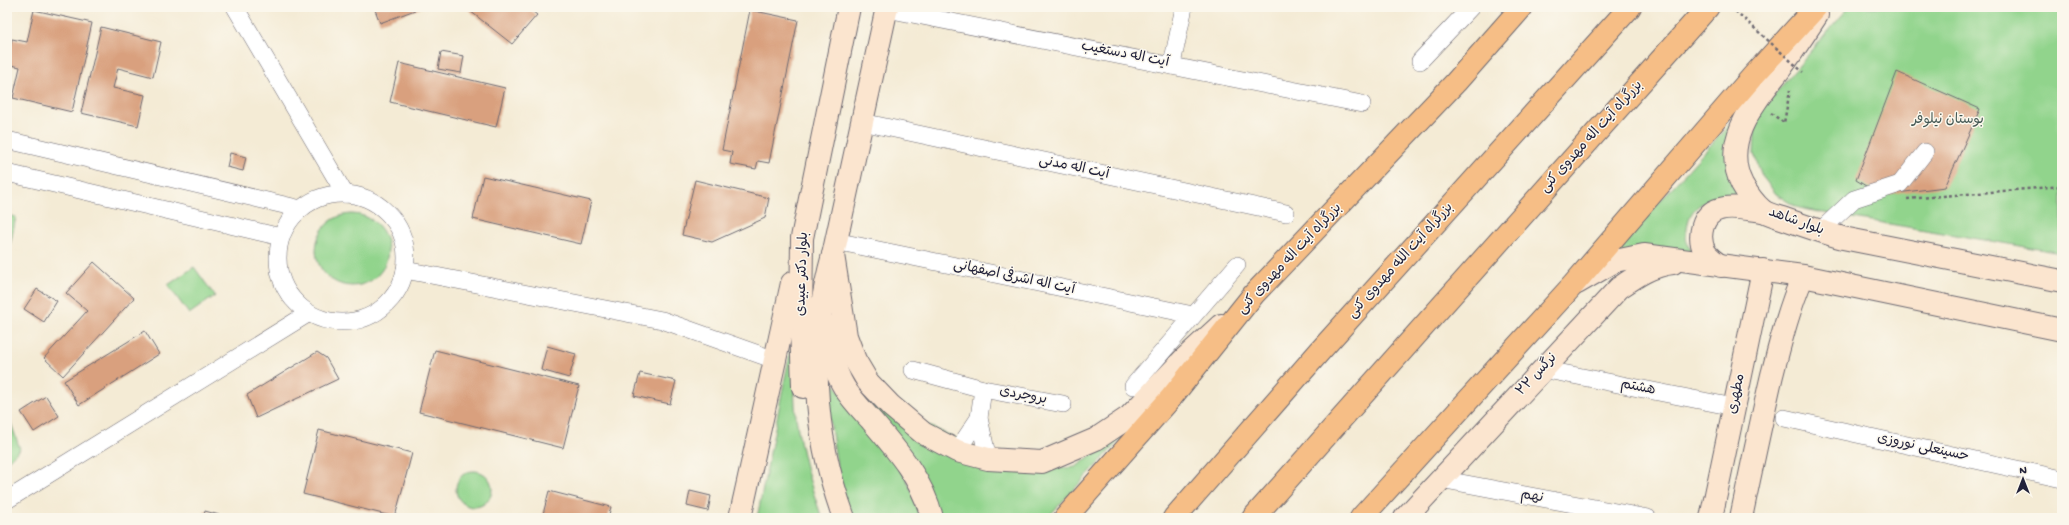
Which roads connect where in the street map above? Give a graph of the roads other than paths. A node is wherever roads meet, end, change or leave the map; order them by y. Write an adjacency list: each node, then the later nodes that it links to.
1 (235, 7): 18 (street)
2 (849, 7): 24 (main road, بلوار دکتر عبیدی)
3 (1184, 7): 12 (street)
4 (1522, 7): 35 (main road, بزرگراه آیت اله مهدوی کنی)
5 (1630, 7): 61 (main road, بزرگراه آیت الله مهدوی کنی)
6 (1708, 7): 62 (main road, بزرگراه آیت اله مهدوی کنی)
7 (1816, 7): 33 (main road)
8 (1822, 7): 20 (main road, بلوار شاهد)
9 (887, 8): 12 (street, آیت اله دستغیب); 14 (main road, بلوار دکتر عبیدی)
10 (1465, 8): 11 (street)
11 (1420, 61)
12 (1172, 64): 13 (street, آیت اله دستغیب)
13 (1362, 104)
14 (862, 122): 21 (street, آیت اله مدنی); 25 (main road, بلوار دکتر عبیدی)
15 (7, 140): 19 (street)
16 (1925, 152): 22 (street)
17 (7, 172): 23 (street)
18 (345, 194): 19 (street); 29 (street)
19 (301, 209): 23 (street)
20 (1763, 211): 22 (main road, بلوار شاهد); 28 (main road)
21 (1286, 213)
22 (1819, 232): 32 (main road, بلوار شاهد)
23 (281, 236): 36 (street)
24 (802, 238): 41 (main road); 56 (main road, بلوار دکتر عبیدی)
25 (834, 248): 34 (main road, بلوار دکتر عبیدی); 37 (street, آیت اله اشرفی اصفهانی); 50 (main road)
26 (1687, 262): 28 (main road); 33 (main road); 42 (main road, نرگس ۲۲)
27 (1237, 266): 37 (street)
28 (1721, 266): 30 (main road)
29 (405, 270): 36 (street); 41 (street)
30 (1763, 270): 31 (main road); 38 (main road, مطهری)
31 (1803, 276): 39 (main road, مطهری); 40 (main road)
32 (2062, 281)
33 (1573, 285): 63 (main road)
34 (823, 292): 56 (main road, بلوار دکتر عبیدی); 59 (main road)
35 (1254, 294): 51 (main road); 60 (main road, بزرگراه آیت اله مهدوی کنی)
36 (309, 313): 55 (street)
37 (1194, 315): 44 (street)
38 (1753, 316): 39 (main road); 47 (main road, مطهری)
39 (1785, 322): 67 (main road, مطهری)
40 (2062, 330)
41 (774, 360): 54 (main road)
42 (1542, 369): 47 (street, هشتم); 53 (main road, نرگس ۲۲)
43 (913, 370): 45 (street, بروجردی)
44 (1133, 386)
45 (983, 389): 46 (street, بروجردی); 48 (street, بروجردی)
46 (1063, 404)
47 (1734, 407): 66 (main road, مطهری)
48 (979, 418): 50 (street, بروجردی); 51 (street, بروجردی)
49 (1784, 418): 52 (street, حسینعلی نوروزی)
50 (958, 450): 51 (main road)
51 (988, 459)
52 (2062, 479)
53 (1440, 480): 64 (main road, نرگس ۲۲); 65 (street, نهم)
54 (748, 482): 57 (main road); 58 (main road)
55 (7, 500)
56 (837, 512)
57 (740, 518)
58 (747, 518)
59 (932, 518)
60 (1065, 518)
61 (1174, 518)
62 (1253, 518)
63 (1361, 518)
64 (1405, 518)
65 (1648, 518)
66 (1711, 518)
67 (1741, 518)

